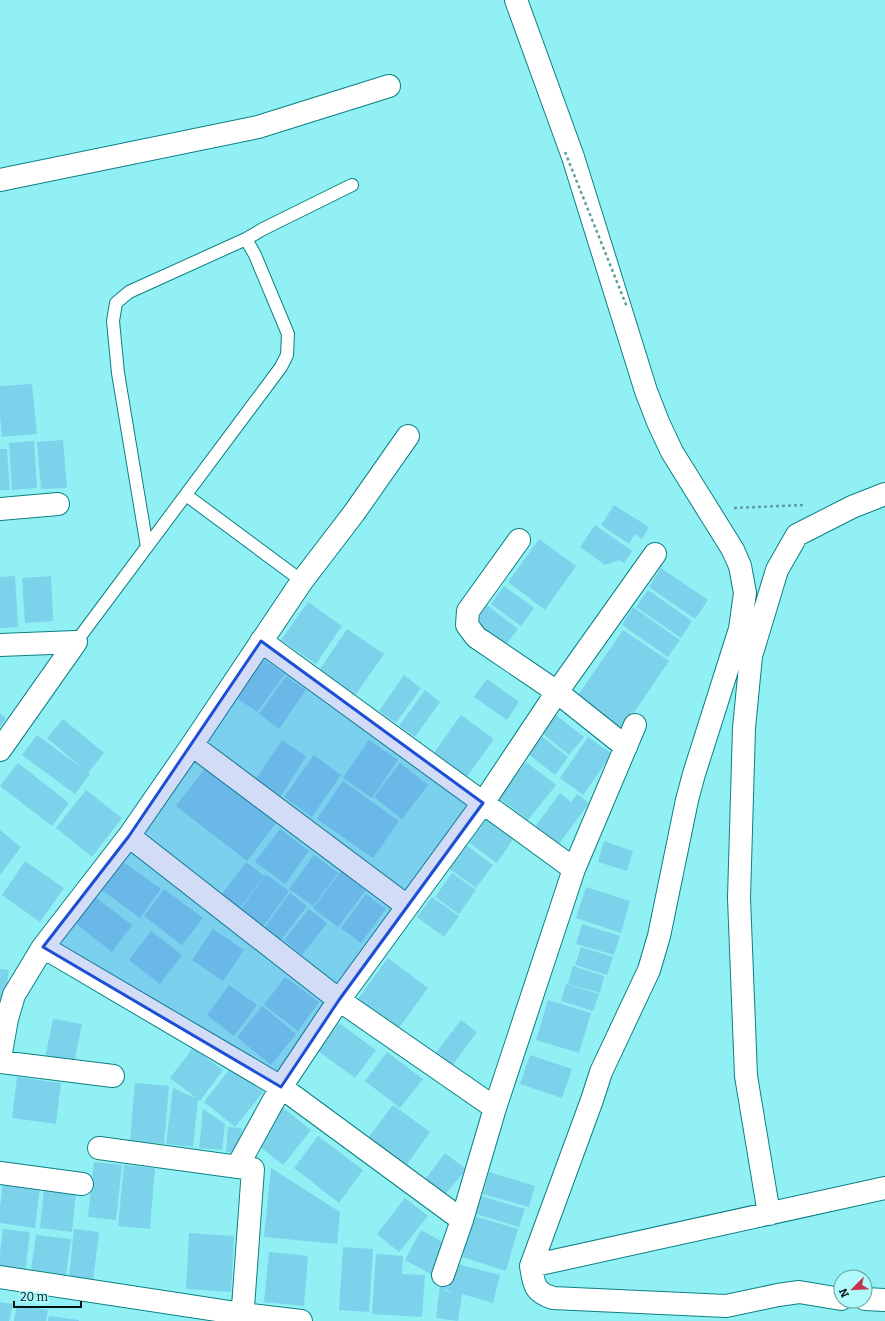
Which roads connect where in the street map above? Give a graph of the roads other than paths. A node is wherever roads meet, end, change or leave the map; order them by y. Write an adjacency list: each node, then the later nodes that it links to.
1 (516, 0): 41 (street)
2 (389, 86): 3 (street)
3 (0, 180)
4 (352, 185): 5 (lane)
5 (246, 238): 8 (lane); 12 (lane)
6 (408, 436): 14 (street)
7 (885, 494): 39 (street)
8 (186, 495): 12 (lane); 14 (lane)
9 (58, 504): 10 (street)
10 (0, 509)
11 (519, 540): 18 (street)
12 (147, 547): 16 (lane)
13 (655, 554): 18 (street)
14 (302, 581): 15 (street)
15 (260, 641): 20 (street); 23 (street)
16 (76, 642): 17 (street); 22 (street)
17 (0, 645)
18 (557, 692): 21 (street); 23 (street)
19 (635, 725): 21 (street)
20 (192, 744): 24 (street); 26 (street)
21 (626, 747): 25 (street)
22 (0, 750)
23 (483, 803): 25 (street); 26 (street)
24 (129, 836): 27 (street); 28 (street)
25 (574, 869): 33 (street)
26 (407, 906): 28 (street)
27 (43, 947): 29 (street); 32 (street)
28 (339, 1000): 32 (street); 33 (street)
29 (0, 1058)
30 (0, 1062): 31 (street)
31 (113, 1076)
32 (280, 1087): 35 (street); 40 (street)
33 (495, 1108): 40 (street)
34 (99, 1148): 35 (street)
35 (237, 1167): 47 (street)
36 (0, 1173): 37 (street)
37 (82, 1184)
38 (885, 1188): 39 (street)
39 (769, 1214): 41 (street)
40 (462, 1220): 43 (street)
41 (531, 1266): 44 (street)
42 (0, 1276): 47 (street)
43 (443, 1276)
44 (833, 1298)
45 (873, 1300): 46 (street)
46 (885, 1300)
47 (243, 1317): 48 (street)
48 (301, 1321)

